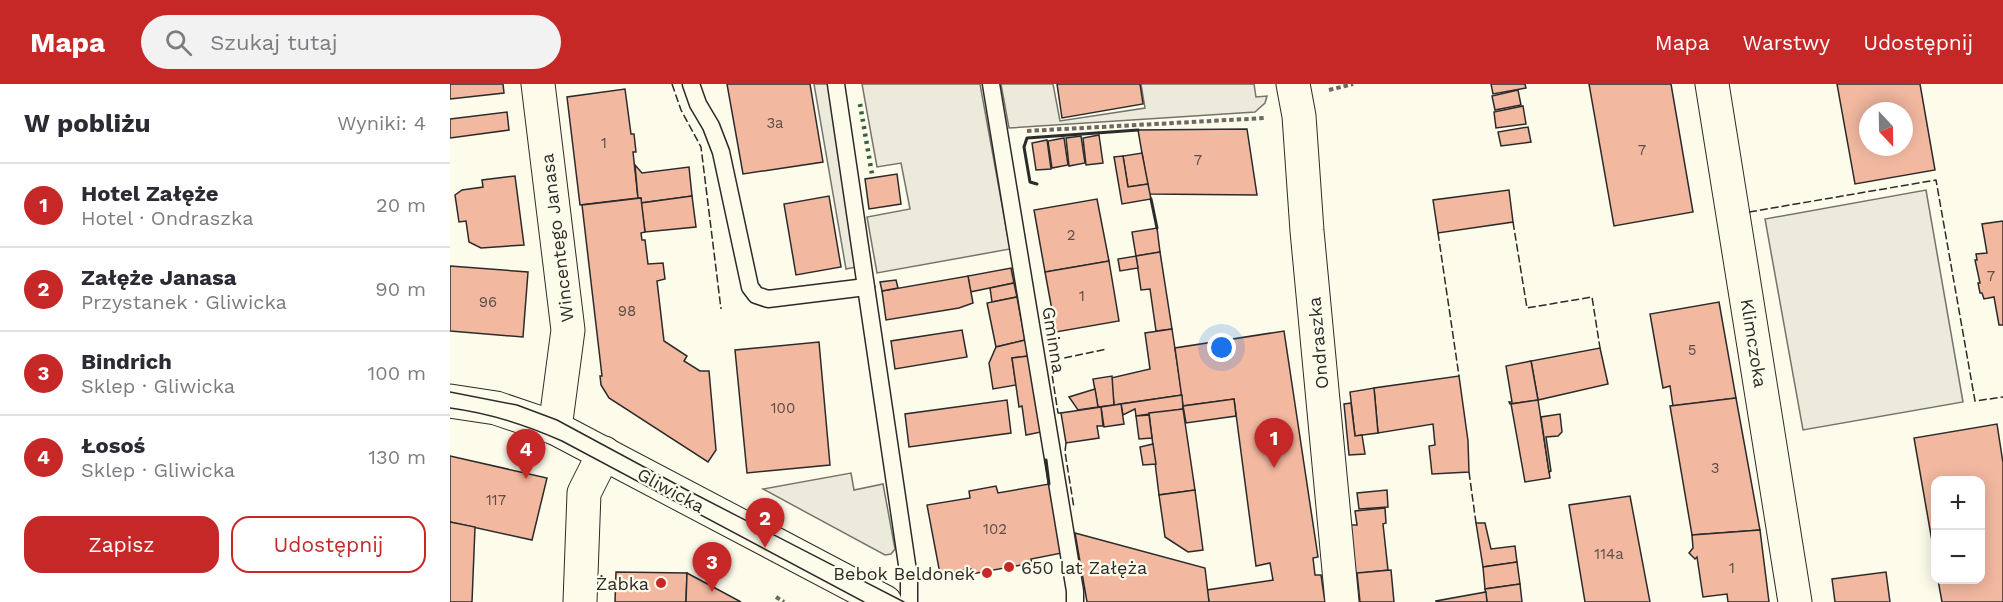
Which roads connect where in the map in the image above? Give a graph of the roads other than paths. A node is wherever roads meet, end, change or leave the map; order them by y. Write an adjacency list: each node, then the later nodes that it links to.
1 (538, 84): 9 (street, Wincentego Janasa)
2 (691, 84): 7 (lane)
3 (836, 84): 7 (lane)
4 (992, 84): 14 (lane, Gminna)
5 (1293, 84): 15 (street, Ondraszka)
6 (1712, 84): 16 (street, Klimczoka)
7 (866, 287): 13 (lane)
8 (450, 401): 9 (street, Gliwicka)
9 (555, 428): 10 (street, Gliwicka)
10 (604, 453): 11 (street); 12 (street, Gliwicka)
11 (580, 602)
12 (885, 602)
13 (909, 602)
14 (1075, 602)
15 (1342, 602)
16 (1795, 602)

